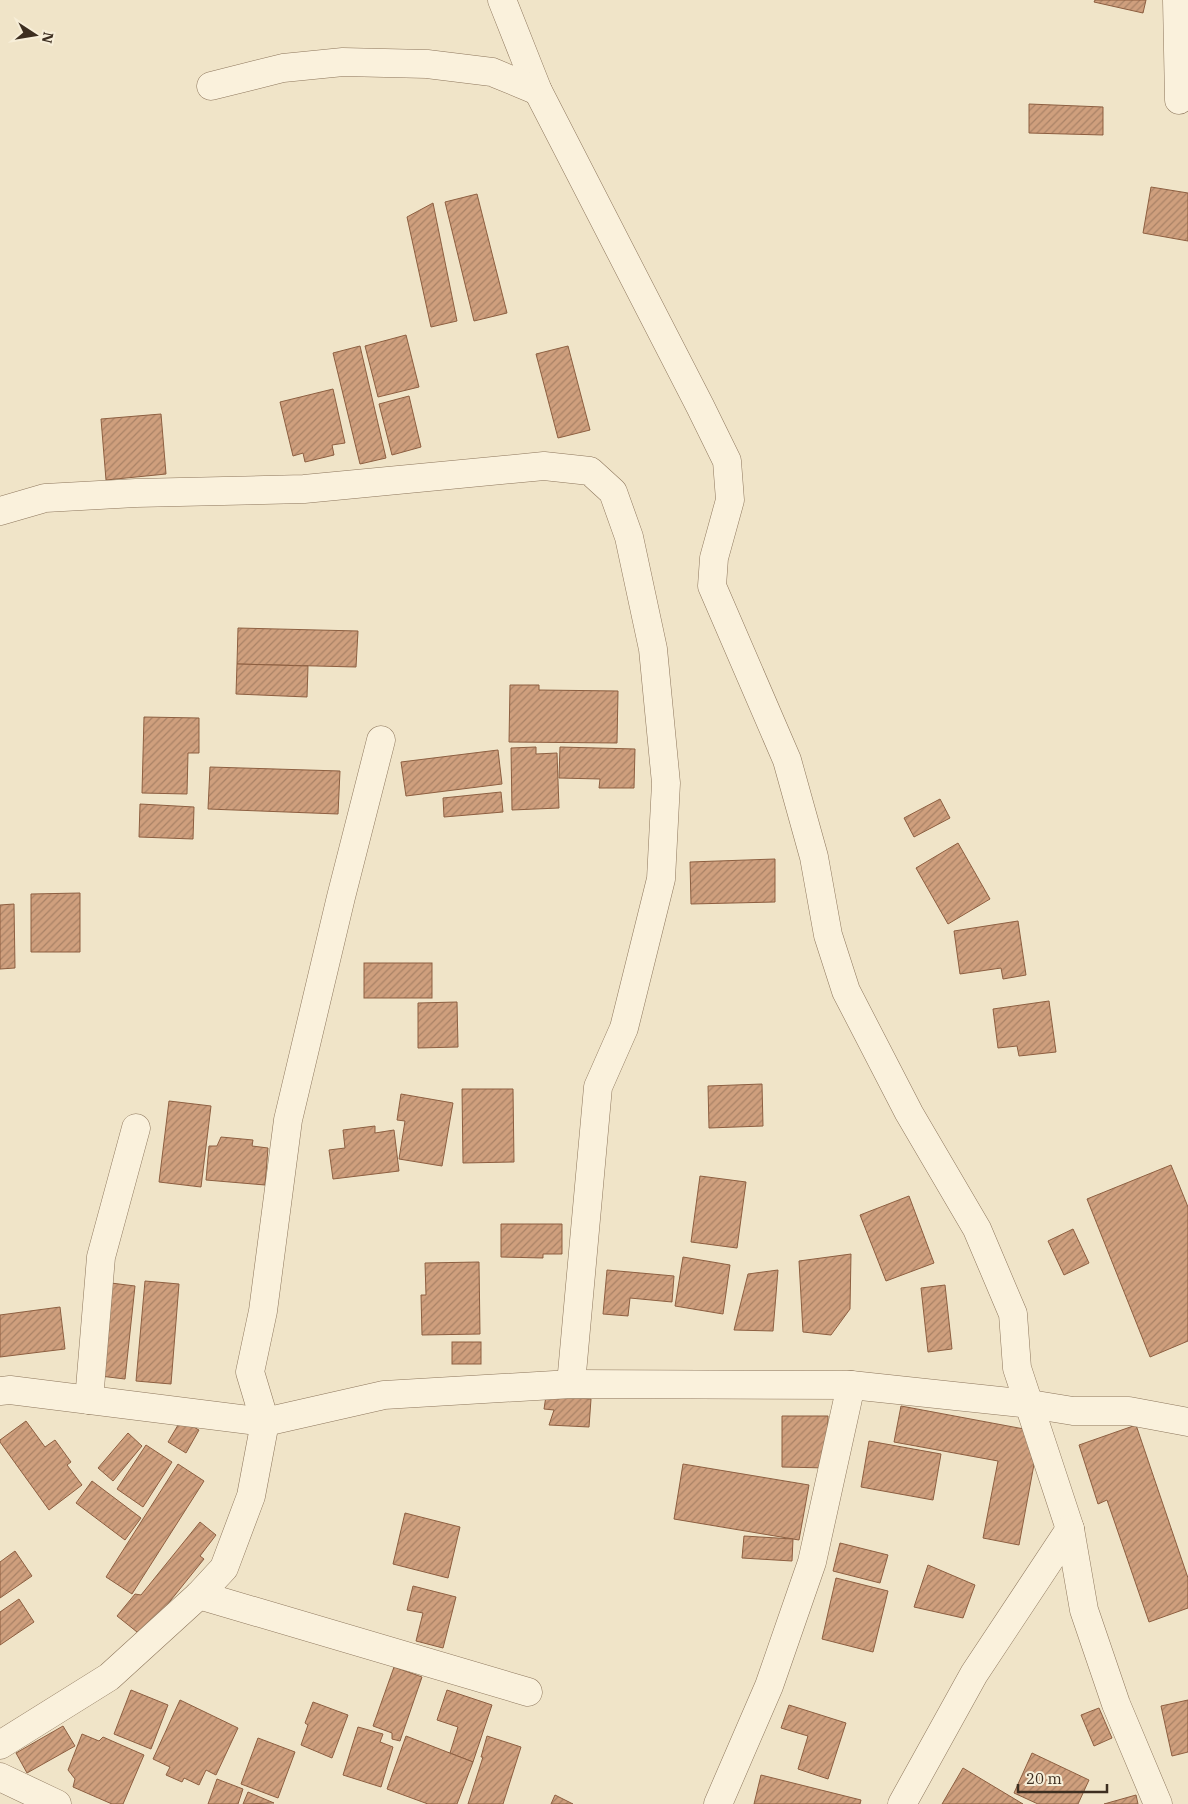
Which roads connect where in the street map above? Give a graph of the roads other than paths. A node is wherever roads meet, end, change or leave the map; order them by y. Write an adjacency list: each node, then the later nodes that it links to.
1 (502, 0): 4 (street)
2 (1177, 0): 5 (street)
3 (211, 86): 4 (street)
4 (538, 91): 13 (street)
5 (1179, 100)
6 (0, 511): 9 (street)
7 (381, 740): 14 (street)
8 (136, 1128): 12 (street)
9 (571, 1384): 10 (street); 14 (street)
10 (851, 1385): 13 (street); 22 (street)
11 (0, 1391): 12 (street)
12 (90, 1400): 14 (street)
13 (1030, 1404): 15 (street); 16 (street)
14 (265, 1422): 17 (street)
15 (1188, 1422)
16 (1070, 1529): 23 (street); 24 (street)
17 (199, 1595): 18 (street); 19 (street)
18 (528, 1692)
19 (0, 1745)
20 (0, 1777): 21 (street)
21 (57, 1804)
22 (718, 1804)
23 (902, 1804)
24 (1158, 1804)

